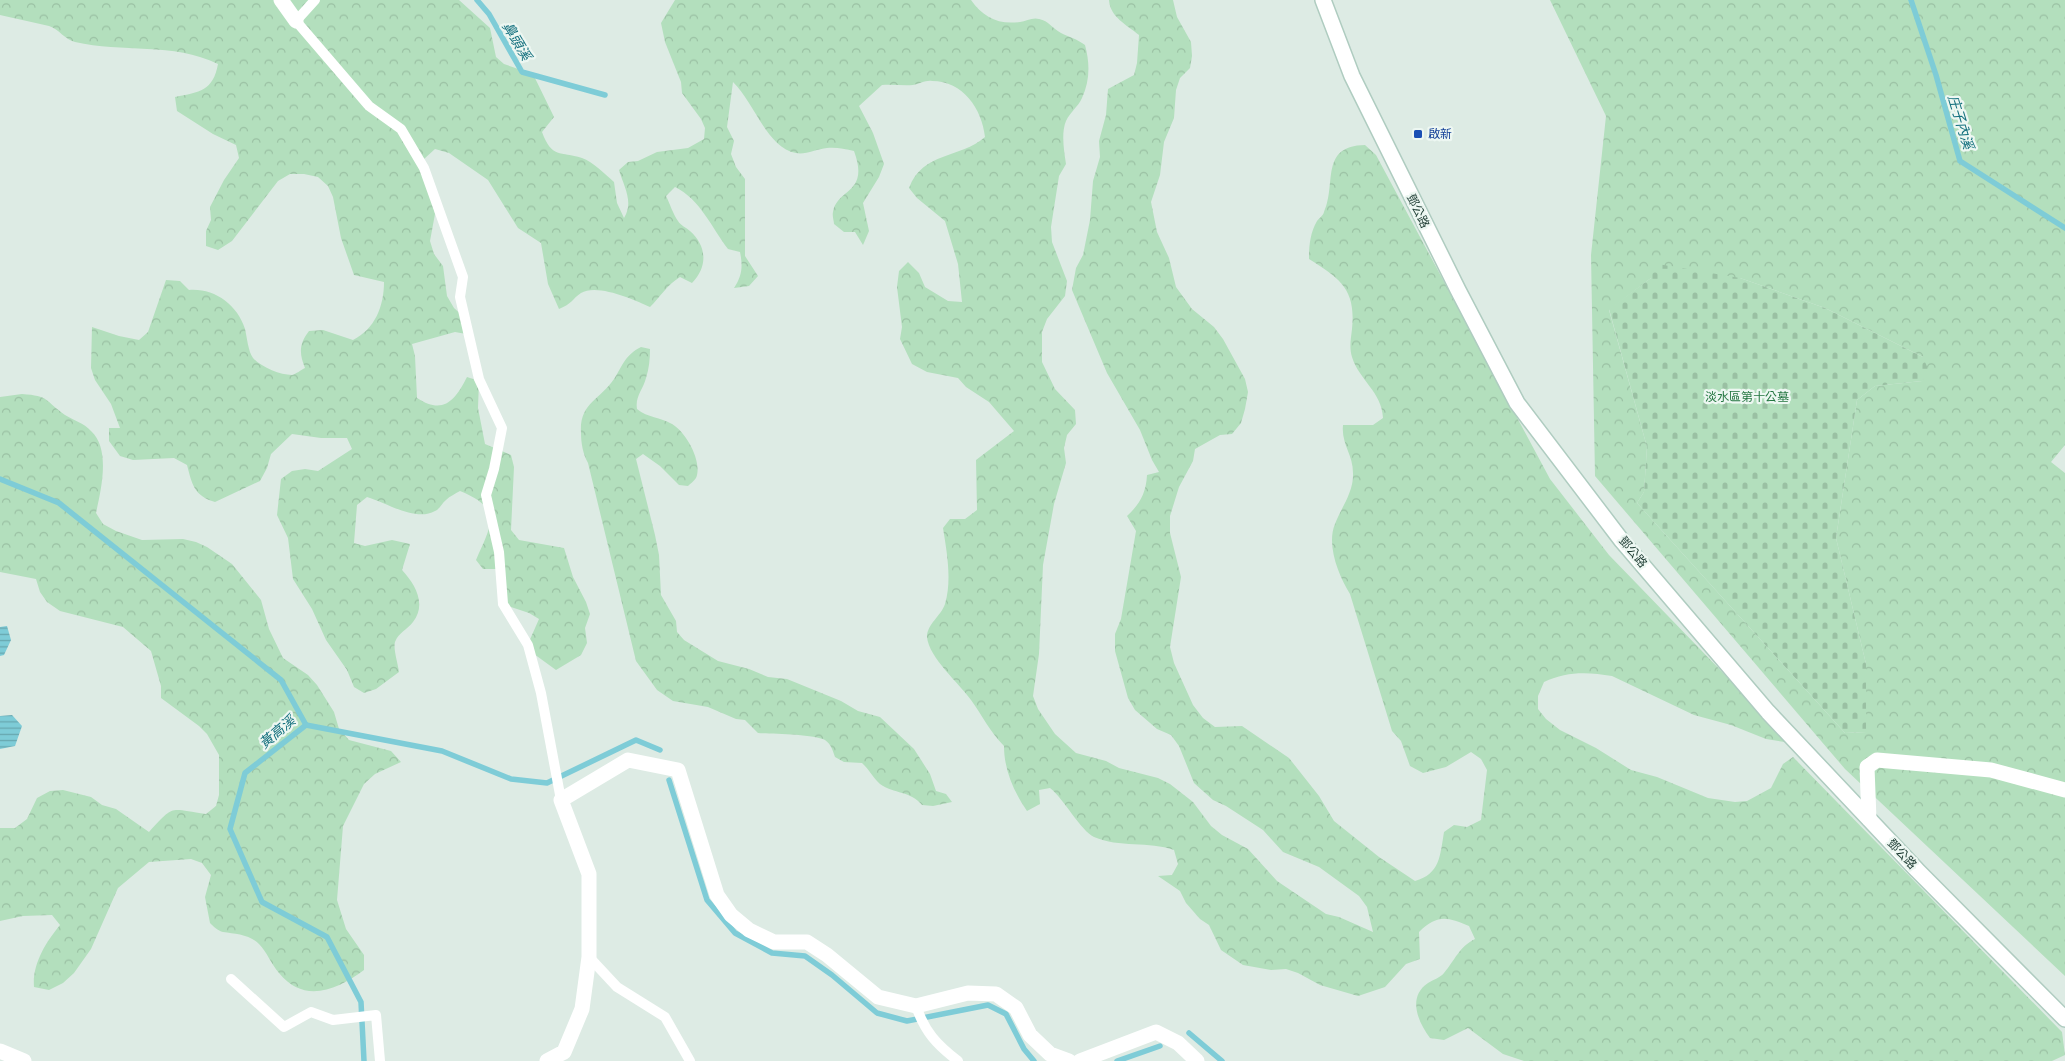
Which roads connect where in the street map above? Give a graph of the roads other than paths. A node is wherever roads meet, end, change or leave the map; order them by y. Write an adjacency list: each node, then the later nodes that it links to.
1 (281, 0): 4 (street)
2 (314, 0): 4 (lane)
3 (1323, 0): 7 (street, 鄧公路)
4 (296, 21): 6 (lane)
5 (2065, 790): 7 (street)
6 (561, 800): 8 (street); 10 (street)
7 (1869, 819): 11 (street, 鄧公路)
8 (588, 957): 16 (street); 17 (lane)
9 (231, 980): 15 (lane)
10 (916, 1006): 13 (street); 18 (lane)
11 (2065, 1019)
12 (0, 1051): 14 (street)
13 (1051, 1058): 19 (street)
14 (24, 1061)
15 (380, 1061)
16 (547, 1061)
17 (690, 1061)
18 (958, 1061)
19 (1070, 1061)
20 (1080, 1061): 21 (street)
21 (1197, 1061)

